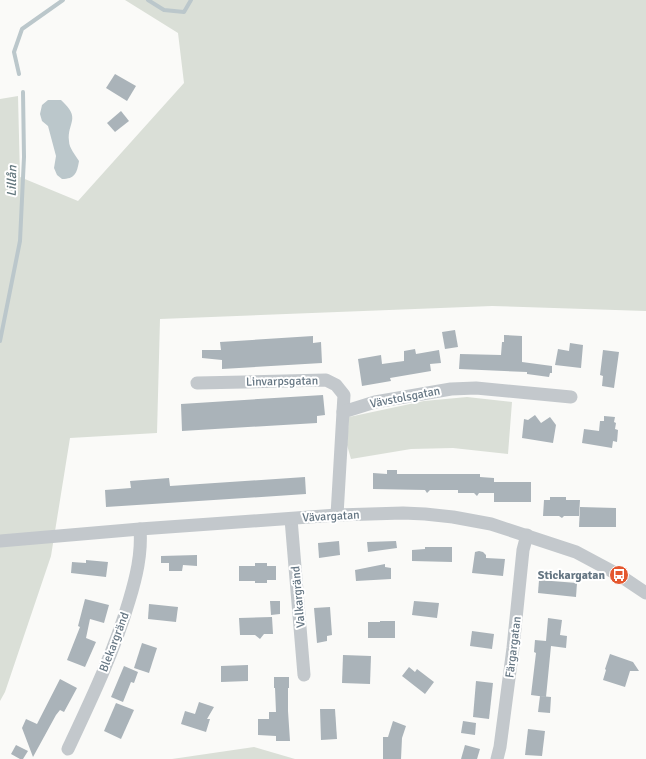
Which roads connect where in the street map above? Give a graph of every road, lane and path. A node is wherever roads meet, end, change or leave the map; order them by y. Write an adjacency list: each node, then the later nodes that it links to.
1 (197, 383): 3 (street, Linvarpsgatan)
2 (571, 397): 3 (street, Vävstolsgatan)
3 (343, 412): 4 (street)
4 (337, 515): 5 (street, Vävargatan); 7 (street, Vävargatan)
5 (291, 519): 6 (street, Vävargatan); 10 (street, Valkargränd)
6 (140, 529): 8 (street, Vävargatan); 11 (street, Blekargränd)
7 (527, 535): 9 (street, Vävargatan); 12 (street, Färgargatan)
8 (0, 541)
9 (646, 593)
10 (304, 675)
11 (68, 749)
12 (497, 759)

